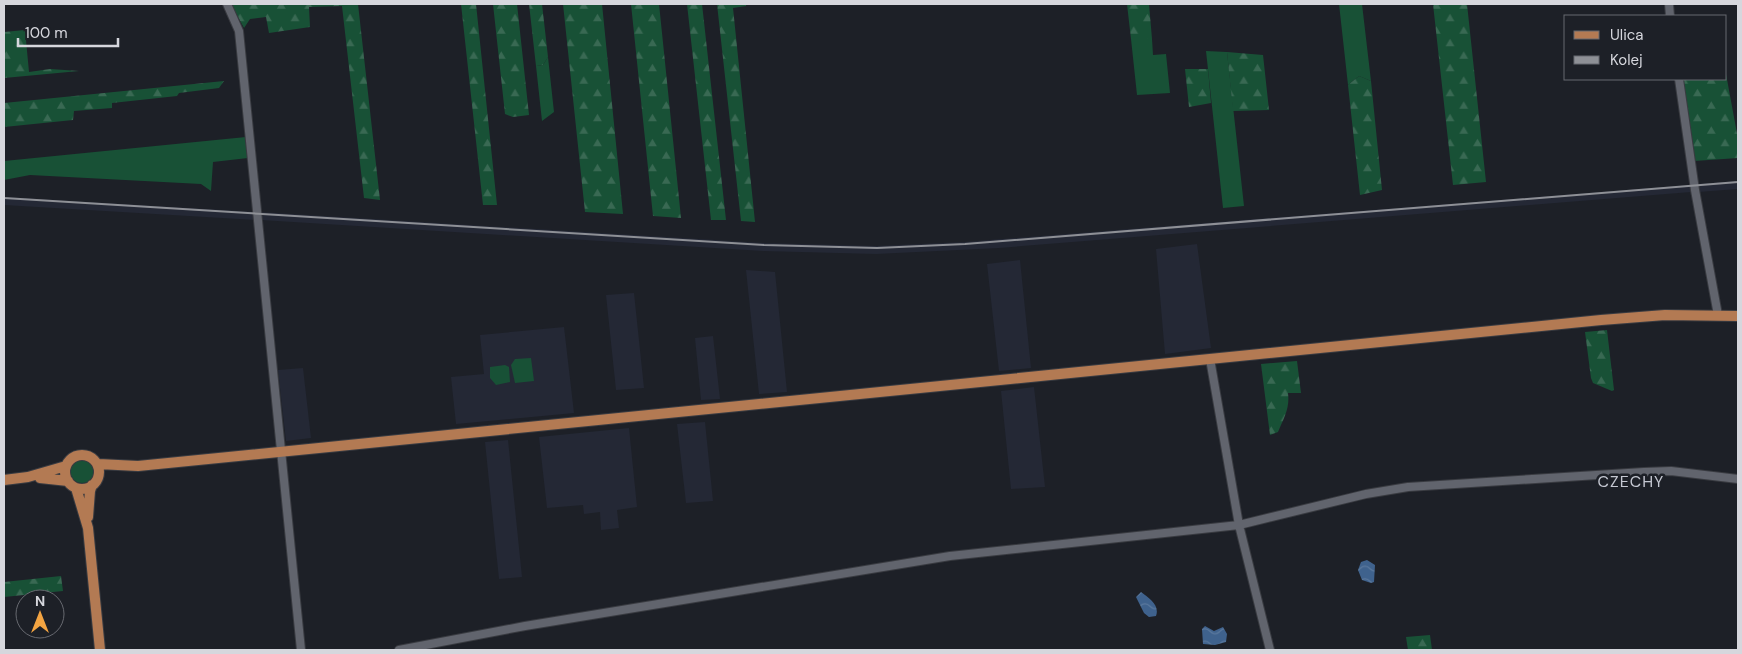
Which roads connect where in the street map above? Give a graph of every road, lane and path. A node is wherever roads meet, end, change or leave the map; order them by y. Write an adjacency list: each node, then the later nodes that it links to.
1 (227, 4): 6 (street)
2 (1680, 80): 3 (street)
3 (1718, 315): 4 (main road); 5 (main road)
4 (1738, 316)
5 (1210, 359): 6 (main road); 16 (street)
6 (282, 452): 9 (main road); 19 (street)
7 (98, 464): 8 (main road); 9 (main road); 10 (main road)
8 (66, 466): 11 (main road); 14 (main road)
9 (138, 466): 10 (main road)
10 (99, 476): 15 (main road)
11 (28, 477): 13 (main road); 14 (main road)
12 (1738, 479): 16 (street)
13 (4, 480)
14 (72, 484): 15 (main road); 17 (main road)
15 (92, 486): 17 (main road)
16 (1239, 524): 20 (street); 21 (street)
17 (88, 528): 18 (main road)
18 (100, 650)
19 (301, 650)
20 (399, 650)
21 (1270, 650)

